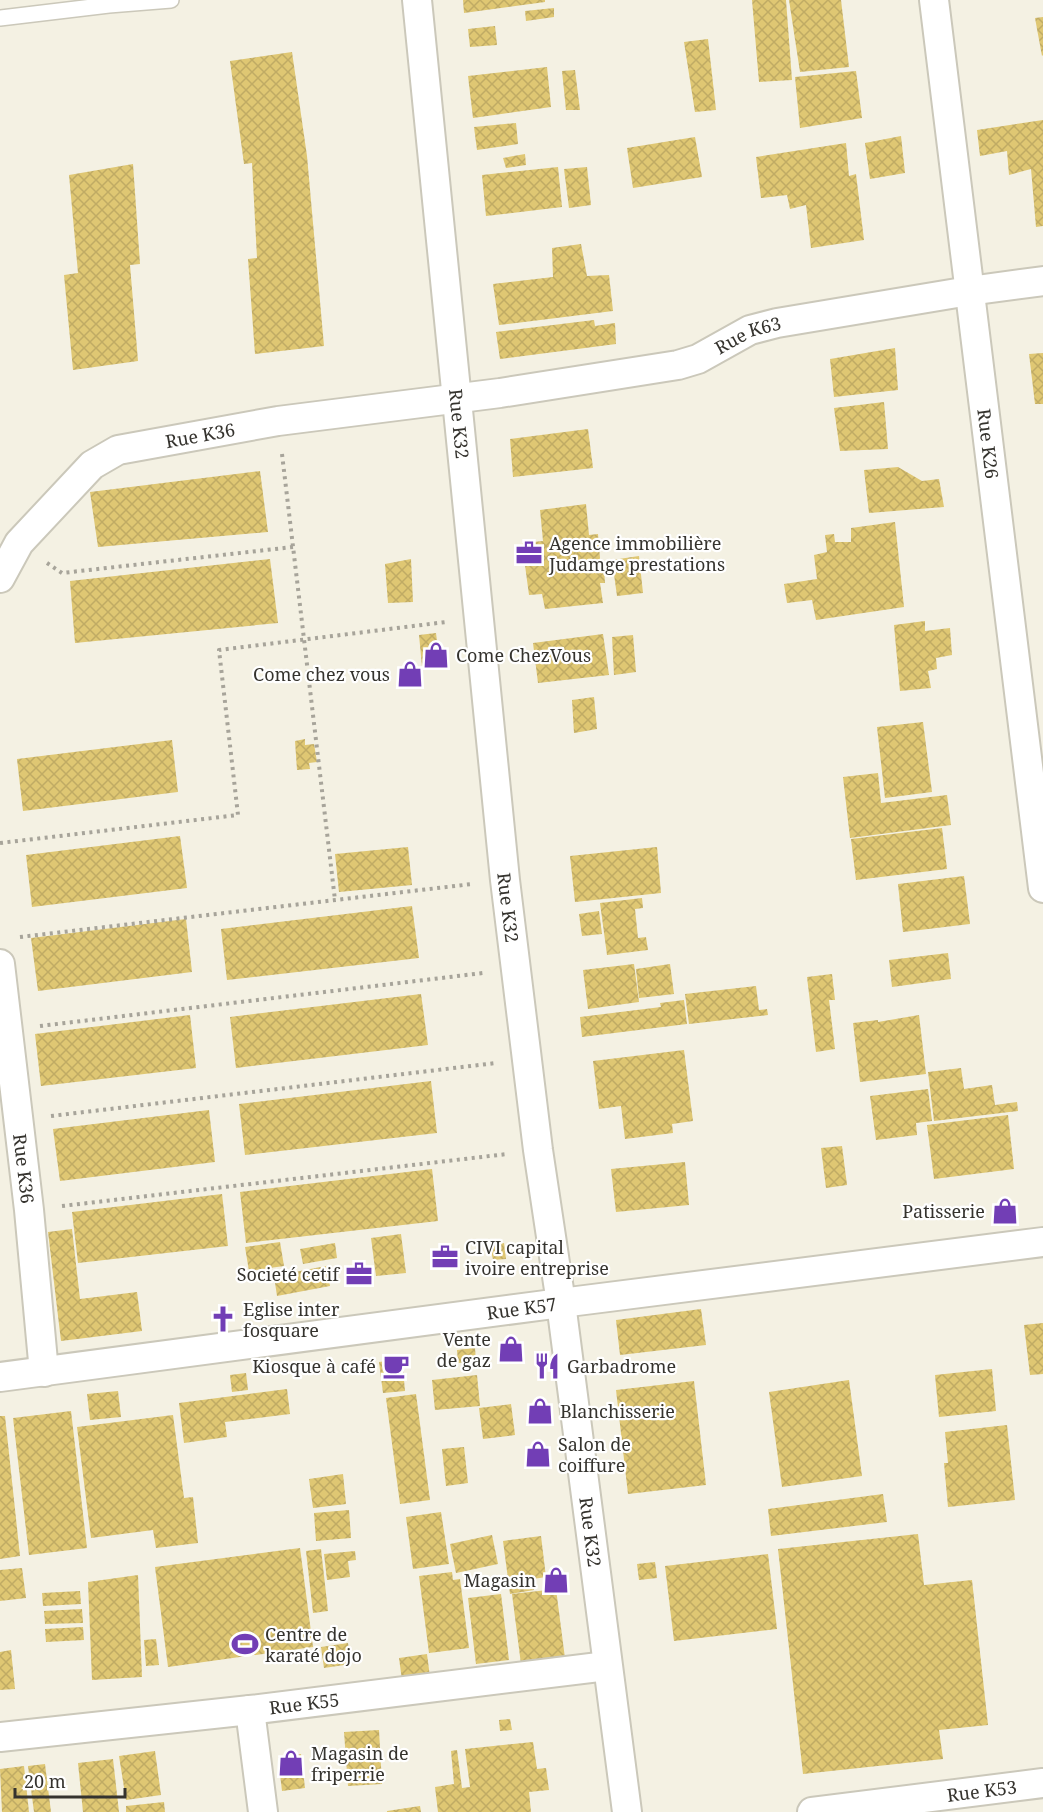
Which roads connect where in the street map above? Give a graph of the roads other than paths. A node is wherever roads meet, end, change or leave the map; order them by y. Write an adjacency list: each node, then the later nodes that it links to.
1 (171, 0): 4 (lane)
2 (417, 0): 7 (street, Rue K32)
3 (934, 0): 6 (street, Rue K26)
4 (0, 18)
5 (1043, 281): 6 (street, Rue K63)
6 (969, 291): 7 (street, Rue K63); 9 (street, Rue K26)
7 (456, 399): 8 (street, Rue K36); 12 (street, Rue K32)
8 (0, 578)
9 (1043, 888)
10 (0, 964): 13 (street, Rue K36)
11 (1043, 1242): 12 (street, Rue K57)
12 (561, 1303): 13 (street, Rue K57); 15 (street, Rue K32)
13 (44, 1372): 14 (street, Rue K57)
14 (0, 1377)
15 (607, 1666): 16 (street, Rue K55); 20 (street, Rue K32)
16 (250, 1710): 17 (street, Rue K55); 19 (street)
17 (0, 1737)
18 (1043, 1783): 21 (street, Rue K53)
19 (263, 1812)
20 (627, 1812)
21 (812, 1812)

